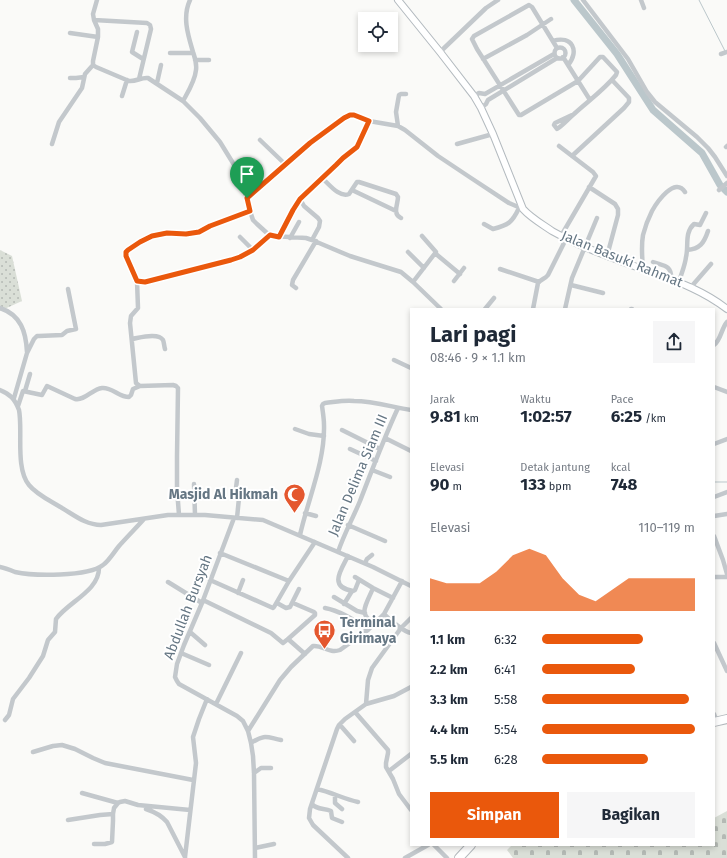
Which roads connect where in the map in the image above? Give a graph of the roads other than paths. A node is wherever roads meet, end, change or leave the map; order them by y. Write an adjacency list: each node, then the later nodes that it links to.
1 (96, 0): 9 (street)
2 (190, 0): 18 (street)
3 (398, 0): 16 (street, Jalan Basuki Rahmat)
4 (498, 0): 16 (street)
5 (583, 0): 57 (street)
6 (641, 0): 7 (street)
7 (644, 8)
8 (551, 19): 10 (street)
9 (94, 20): 13 (street); 23 (street)
10 (543, 25): 14 (street); 24 (street); 24 (street)
11 (136, 32): 23 (street)
12 (70, 33): 13 (street)
13 (98, 37): 27 (street)
14 (553, 41): 15 (street); 29 (street)
15 (557, 48): 21 (street); 22 (street)
16 (440, 52): 42 (street, Jalan Basuki Rahmat)
17 (727, 52): 20 (street)
18 (193, 53): 19 (street); 25 (street)
19 (170, 54)
20 (721, 54)
21 (556, 56): 22 (street); 37 (street); 38 (street)
22 (563, 57): 29 (street)
23 (143, 59): 32 (street)
24 (483, 59): 37 (street)
25 (195, 60): 26 (street); 45 (street)
26 (209, 60)
27 (93, 65): 30 (street); 33 (street)
28 (161, 65): 36 (street)
29 (568, 65): 35 (street)
30 (84, 77): 31 (street); 52 (street)
31 (70, 78)
32 (139, 79): 33 (street); 36 (street)
33 (127, 80): 41 (street)
34 (612, 80): 35 (street); 44 (street); 55 (street)
35 (578, 81): 38 (street); 44 (street)
36 (157, 83): 45 (street)
37 (500, 85): 38 (street); 40 (street)
38 (503, 92): 43 (street)
39 (406, 94): 49 (street)
40 (485, 94): 42 (street); 43 (street)
41 (122, 96)
42 (474, 96): 46 (street, Jalan Basuki Rahmat)
43 (488, 100): 46 (street)
44 (590, 100): 47 (street)
45 (183, 101): 64 (street)
46 (481, 108): 50 (street, Jalan Basuki Rahmat)
47 (572, 115)
48 (369, 121): 49 (street); 56 (street); 58 (street)
49 (398, 126): 66 (street)
50 (493, 134): 53 (street); 66 (street, Jalan Basuki Rahmat)
51 (260, 140): 56 (street)
52 (52, 144)
53 (457, 144)
54 (559, 146): 55 (street)
55 (572, 156): 60 (street)
56 (286, 165): 64 (street)
57 (727, 176)
58 (322, 178): 61 (street); 65 (street)
59 (727, 183): 62 (street)
60 (589, 187): 79 (street); 87 (street)
61 (352, 190): 68 (street); 68 (street)
62 (719, 190)
63 (685, 192): 93 (street)
64 (247, 198): 67 (street)
65 (300, 199): 78 (street); 81 (street)
66 (521, 209): 73 (street); 79 (street, Jalan Basuki Rahmat)
67 (250, 211): 75 (street); 96 (street)
68 (396, 211): 70 (street)
69 (706, 213): 84 (street)
70 (401, 218)
71 (596, 218): 82 (street)
72 (299, 222): 80 (street)
73 (484, 224)
74 (708, 231): 84 (street)
75 (270, 235): 78 (street); 83 (street)
76 (422, 236): 86 (street)
77 (240, 237): 83 (street)
78 (279, 237): 80 (street)
79 (563, 237): 82 (street, Jalan Basuki Rahmat); 99 (street)
80 (290, 238): 81 (street)
81 (314, 241): 98 (street); 103 (street)
82 (585, 247): 87 (street, Jalan Basuki Rahmat); 101 (street)
83 (253, 250): 96 (street)
84 (687, 250): 100 (street)
85 (408, 252): 90 (street)
86 (436, 254): 90 (street); 94 (street)
87 (608, 256): 93 (street, Jalan Basuki Rahmat)
88 (653, 262): 95 (street)
89 (711, 264): 102 (street)
90 (424, 268): 98 (street)
91 (464, 268): 94 (street)
92 (500, 269): 99 (street)
93 (643, 269): 95 (street, Jalan Basuki Rahmat)
94 (460, 274): 97 (street)
95 (671, 279): 100 (street, Jalan Basuki Rahmat)
96 (137, 281): 114 (street)
97 (454, 281)
98 (414, 282): 108 (street)
99 (539, 282): 110 (street)
100 (679, 282): 102 (street, Jalan Basuki Rahmat)
101 (571, 285): 105 (street); 111 (street)
102 (691, 287): 112 (street, Jalan Basuki Rahmat)
103 (296, 288)
104 (68, 289): 117 (street)
105 (603, 293)
106 (494, 298): 109 (street)
107 (0, 308): 117 (street)
108 (440, 308)
109 (486, 308)
110 (533, 308)
111 (565, 308)
112 (727, 309)
113 (727, 322): 115 (street)
114 (132, 339): 116 (street); 121 (street)
115 (715, 344)
116 (165, 349)
117 (27, 353): 126 (street)
118 (394, 360): 119 (street)
119 (410, 368)
120 (30, 374): 124 (street)
121 (140, 386): 124 (street); 148 (street)
122 (715, 388): 125 (street)
123 (0, 390): 126 (street)
124 (25, 391): 127 (street)
125 (727, 392)
126 (14, 398): 127 (street)
127 (18, 406): 153 (street)
128 (398, 408): 129 (street); 132 (street); 133 (street, Jalan Delima Siam III)
129 (410, 410)
130 (295, 429): 132 (street)
131 (342, 430): 137 (street)
132 (324, 436): 146 (street)
133 (385, 438): 137 (street, Jalan Delima Siam III); 138 (street)
134 (727, 439): 135 (street)
135 (715, 444)
136 (350, 449): 139 (street)
137 (380, 449): 139 (street, Jalan Delima Siam III)
138 (410, 450)
139 (376, 461): 140 (street, Jalan Delima Siam III)
140 (372, 470): 141 (street); 154 (street, Jalan Delima Siam III)
141 (390, 477)
142 (237, 480): 152 (street, Abdullah Bursyah)
143 (194, 484): 149 (street)
144 (727, 492): 145 (street)
145 (715, 497)
146 (305, 513): 150 (street); 155 (street)
147 (727, 514): 151 (street)
148 (179, 515): 149 (street); 153 (street)
149 (195, 515): 152 (street)
150 (316, 516)
151 (715, 516)
152 (235, 518): 155 (street); 160 (street, Abdullah Bursyah)
153 (144, 519): 165 (street)
154 (348, 525): 157 (street); 159 (street, Jalan Delima Siam III)
155 (300, 535): 158 (street)
156 (715, 539): 166 (street)
157 (385, 541)
158 (315, 542): 159 (street); 170 (street)
159 (338, 552): 161 (street)
160 (220, 553): 168 (street, Abdullah Bursyah); 170 (street)
161 (348, 556): 163 (street); 176 (street)
162 (372, 556): 163 (street)
163 (365, 563): 171 (street)
164 (0, 567): 165 (street)
165 (99, 568): 210 (street)
166 (727, 576): 167 (street)
167 (715, 577)
168 (210, 580): 177 (street); 180 (street, Abdullah Bursyah)
169 (243, 580): 177 (street)
170 (290, 581): 181 (street)
171 (402, 581): 173 (street); 179 (street)
172 (168, 582): 180 (street)
173 (410, 585)
174 (373, 588): 176 (street); 179 (street); 185 (street)
175 (299, 589): 182 (street)
176 (352, 591): 183 (street)
177 (238, 593): 181 (street)
178 (334, 597): 183 (street)
179 (393, 598): 186 (street)
180 (203, 601): 191 (street, Abdullah Bursyah); 193 (street)
181 (277, 603): 182 (street)
182 (293, 603): 193 (street)
183 (344, 604): 185 (street)
184 (325, 608): 190 (street)
185 (364, 614): 188 (street)
186 (384, 614): 188 (street); 189 (street)
187 (410, 619): 189 (street)
188 (374, 624): 190 (street)
189 (401, 628): 192 (street); 204 (street)
190 (368, 630): 198 (street)
191 (190, 632): 194 (street); 196 (street, Abdullah Bursyah)
192 (410, 633)
193 (288, 639): 198 (street)
194 (204, 645)
195 (715, 645): 200 (street)
196 (181, 653): 199 (street); 202 (street, Abdullah Bursyah)
197 (241, 653): 203 (street)
198 (305, 654): 212 (street)
199 (209, 665)
200 (727, 671)
201 (410, 688): 204 (street)
202 (207, 699): 203 (street, Abdullah Bursyah); 221 (street)
203 (216, 704): 212 (street, Abdullah Bursyah)
204 (366, 704): 205 (street)
205 (355, 712): 211 (street); 219 (street)
206 (727, 714): 207 (highway)
207 (715, 718)
208 (715, 718): 209 (highway)
209 (727, 719)
210 (5, 720)
211 (340, 724): 214 (street); 222 (street)
212 (248, 731): 215 (street, Abdullah Bursyah)
213 (281, 740): 215 (street)
214 (354, 741)
215 (251, 743): 220 (street, Abdullah Bursyah)
216 (33, 752): 221 (street)
217 (410, 755): 219 (street)
218 (271, 768): 220 (street)
219 (389, 771): 230 (street)
220 (254, 773): 241 (street, Abdullah Bursyah)
221 (193, 780): 231 (street)
222 (317, 789): 224 (street); 227 (street)
223 (82, 793): 226 (street)
224 (335, 795): 225 (street); 229 (street)
225 (358, 802)
226 (118, 803): 231 (street); 232 (street)
227 (312, 804): 234 (street); 244 (street)
228 (146, 809): 242 (street)
229 (342, 809)
230 (410, 809)
231 (190, 810): 242 (street)
232 (112, 814): 233 (street); 235 (street)
233 (68, 820)
234 (342, 822)
235 (94, 844)
236 (274, 844): 241 (street)
237 (426, 846): 245 (street)
238 (435, 846): 246 (street)
239 (465, 846): 247 (highway)
240 (470, 846): 248 (highway)
241 (255, 848): 243 (street, Abdullah Bursyah)
242 (186, 858)
243 (255, 858)
244 (348, 858)
245 (405, 858)
246 (447, 858)
247 (454, 858)
248 (459, 858)

